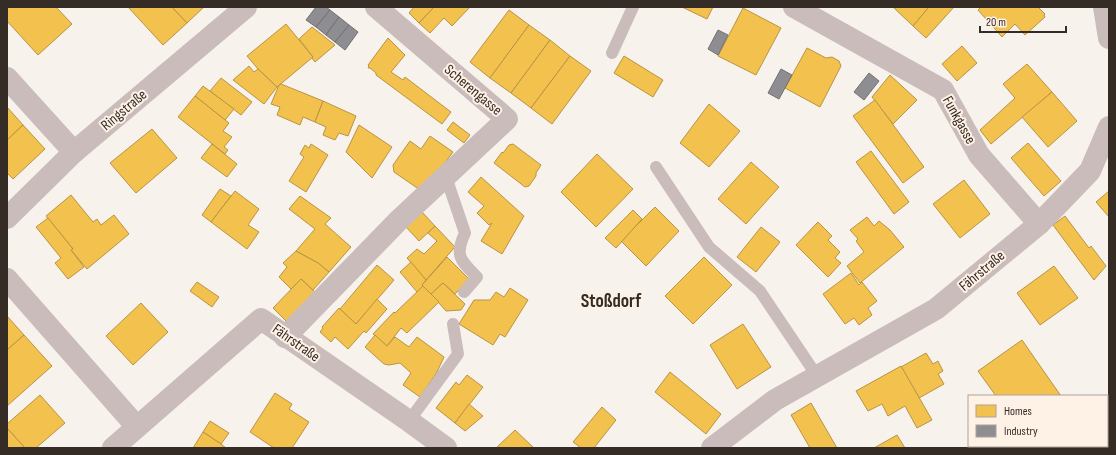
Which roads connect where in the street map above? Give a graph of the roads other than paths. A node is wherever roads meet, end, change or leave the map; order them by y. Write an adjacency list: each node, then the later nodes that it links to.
1 (246, 7): 10 (street, Ringstraße)
2 (376, 7): 12 (street, Scherengasse)
3 (633, 7): 7 (lane)
4 (794, 7): 14 (street, Funkgasse)
5 (1104, 7): 6 (street)
6 (1109, 38)
7 (612, 53)
8 (7, 78): 10 (street)
9 (1109, 127): 14 (street, Fährstraße)
10 (74, 152): 13 (street, Ringstraße)
11 (656, 167): 19 (lane)
12 (446, 177): 16 (lane); 18 (street, Scherengasse)
13 (7, 218)
14 (1039, 224): 19 (street, Fährstraße)
15 (7, 279): 21 (street)
16 (464, 292)
17 (453, 324): 20 (lane)
18 (285, 337): 20 (street, Fährstraße); 21 (street, Fährstraße)
19 (817, 376): 24 (street, Fährstraße)
20 (410, 421): 23 (street, Fährstraße)
21 (137, 427): 22 (street)
22 (113, 448)
23 (446, 448)
24 (712, 448)

